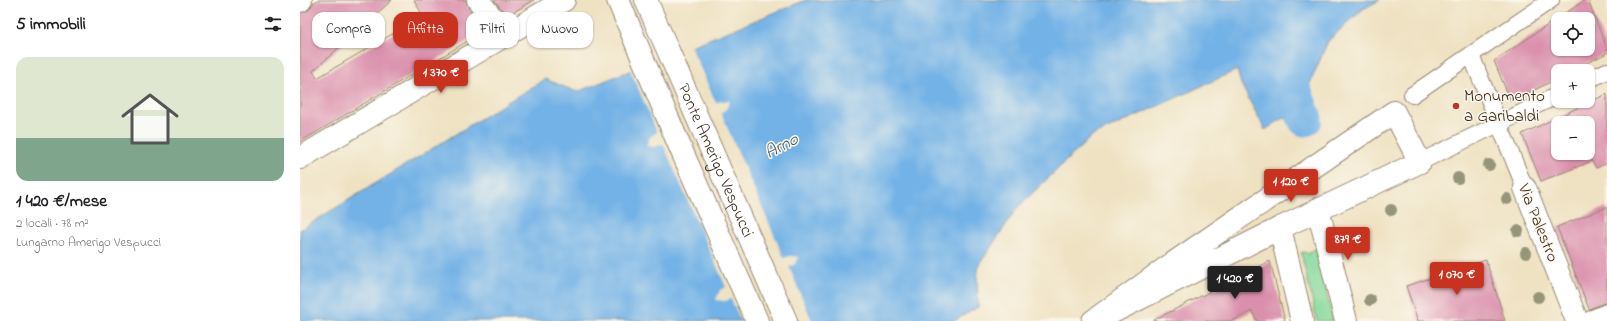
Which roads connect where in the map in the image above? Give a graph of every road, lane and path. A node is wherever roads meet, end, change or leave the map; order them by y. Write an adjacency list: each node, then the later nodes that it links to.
1 (478, 0): 6 (street)
2 (564, 0): 7 (street)
3 (618, 0): 21 (street, Ponte Amerigo Vespucci)
4 (646, 0): 22 (street, Ponte Amerigo Vespucci)
5 (1551, 0): 9 (street)
6 (488, 12)
7 (519, 27)
8 (484, 48): 15 (street)
9 (1471, 55): 12 (street); 14 (street, Via Palestro)
10 (1607, 71): 11 (street)
11 (1595, 77)
12 (1412, 95)
13 (1551, 98): 14 (street)
14 (1500, 124): 16 (street); 17 (street, Via Palestro)
15 (300, 158)
16 (1420, 162): 18 (street); 23 (street)
17 (1525, 188): 26 (street, Via Palestro)
18 (1318, 209): 19 (street); 25 (street)
19 (1280, 228): 23 (street); 24 (street)
20 (1607, 315): 27 (street)
21 (758, 321)
22 (786, 321)
23 (1094, 321)
24 (1302, 321)
25 (1346, 321)
26 (1577, 321)
27 (1593, 321)

